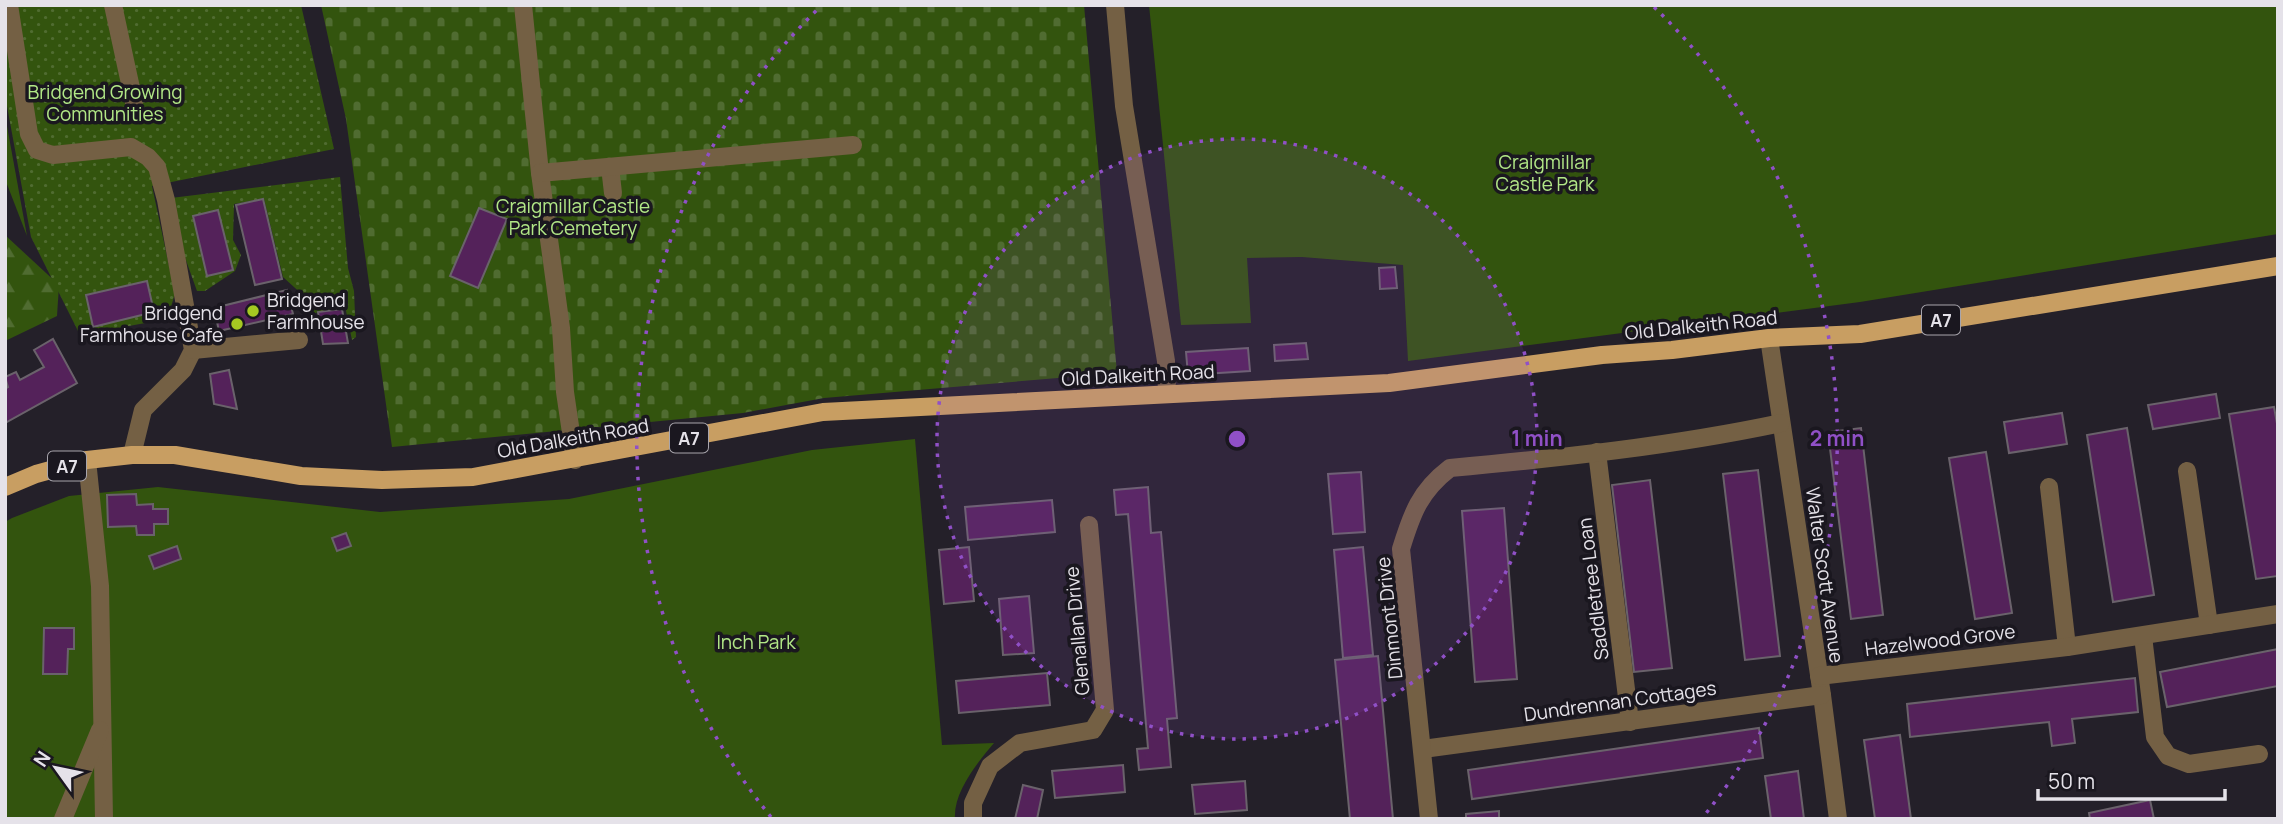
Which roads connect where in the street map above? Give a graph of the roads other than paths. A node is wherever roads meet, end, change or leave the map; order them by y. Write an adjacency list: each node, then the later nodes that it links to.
1 (9, 5): 13 (street)
2 (113, 5): 5 (street)
3 (523, 5): 8 (street)
4 (1115, 5): 14 (street)
5 (134, 102)
6 (853, 145): 7 (street)
7 (610, 167): 8 (street); 9 (street)
8 (540, 173): 19 (street)
9 (613, 193)
10 (2278, 266): 11 (main road, Old Dalkeith Road / A7)
11 (1769, 338): 14 (main road, Old Dalkeith Road / A7); 15 (street, Walter Scott Avenue)
12 (299, 340): 13 (street)
13 (193, 350): 17 (street)
14 (1167, 394): 19 (main road, Old Dalkeith Road / A7)
15 (1781, 423): 16 (street, Dinmont Drive); 28 (street, Walter Scott Avenue)
16 (1597, 452): 30 (street, Saddletree Loan); 32 (street, Dinmont Drive)
17 (132, 455): 18 (main road, Old Dalkeith Road / A7); 19 (main road, Old Dalkeith Road / A7)
18 (87, 460): 21 (main road, Old Dalkeith Road / A7); 31 (street)
19 (575, 460)
20 (2187, 471): 25 (street)
21 (5, 487)
22 (2049, 487): 27 (street)
23 (1089, 525): 36 (street, Glenallan Drive)
24 (2278, 614): 25 (street, Hazelwood Grove)
25 (2209, 625): 26 (street, Hazelwood Grove)
26 (2143, 636): 27 (street, Hazelwood Grove); 33 (street)
27 (2067, 647): 28 (street, Hazelwood Grove)
28 (1819, 676): 29 (street, Walter Scott Avenue)
29 (1822, 695): 30 (street, Dundrennan Cottages); 38 (street, Walter Scott Avenue)
30 (1630, 722): 32 (street, Dundrennan Cottages)
31 (103, 723): 34 (street); 35 (street)
32 (1423, 749): 37 (street, Dinmont Drive)
33 (2259, 754)
34 (63, 819)
35 (104, 819)
36 (973, 819)
37 (1429, 819)
38 (1838, 819)

